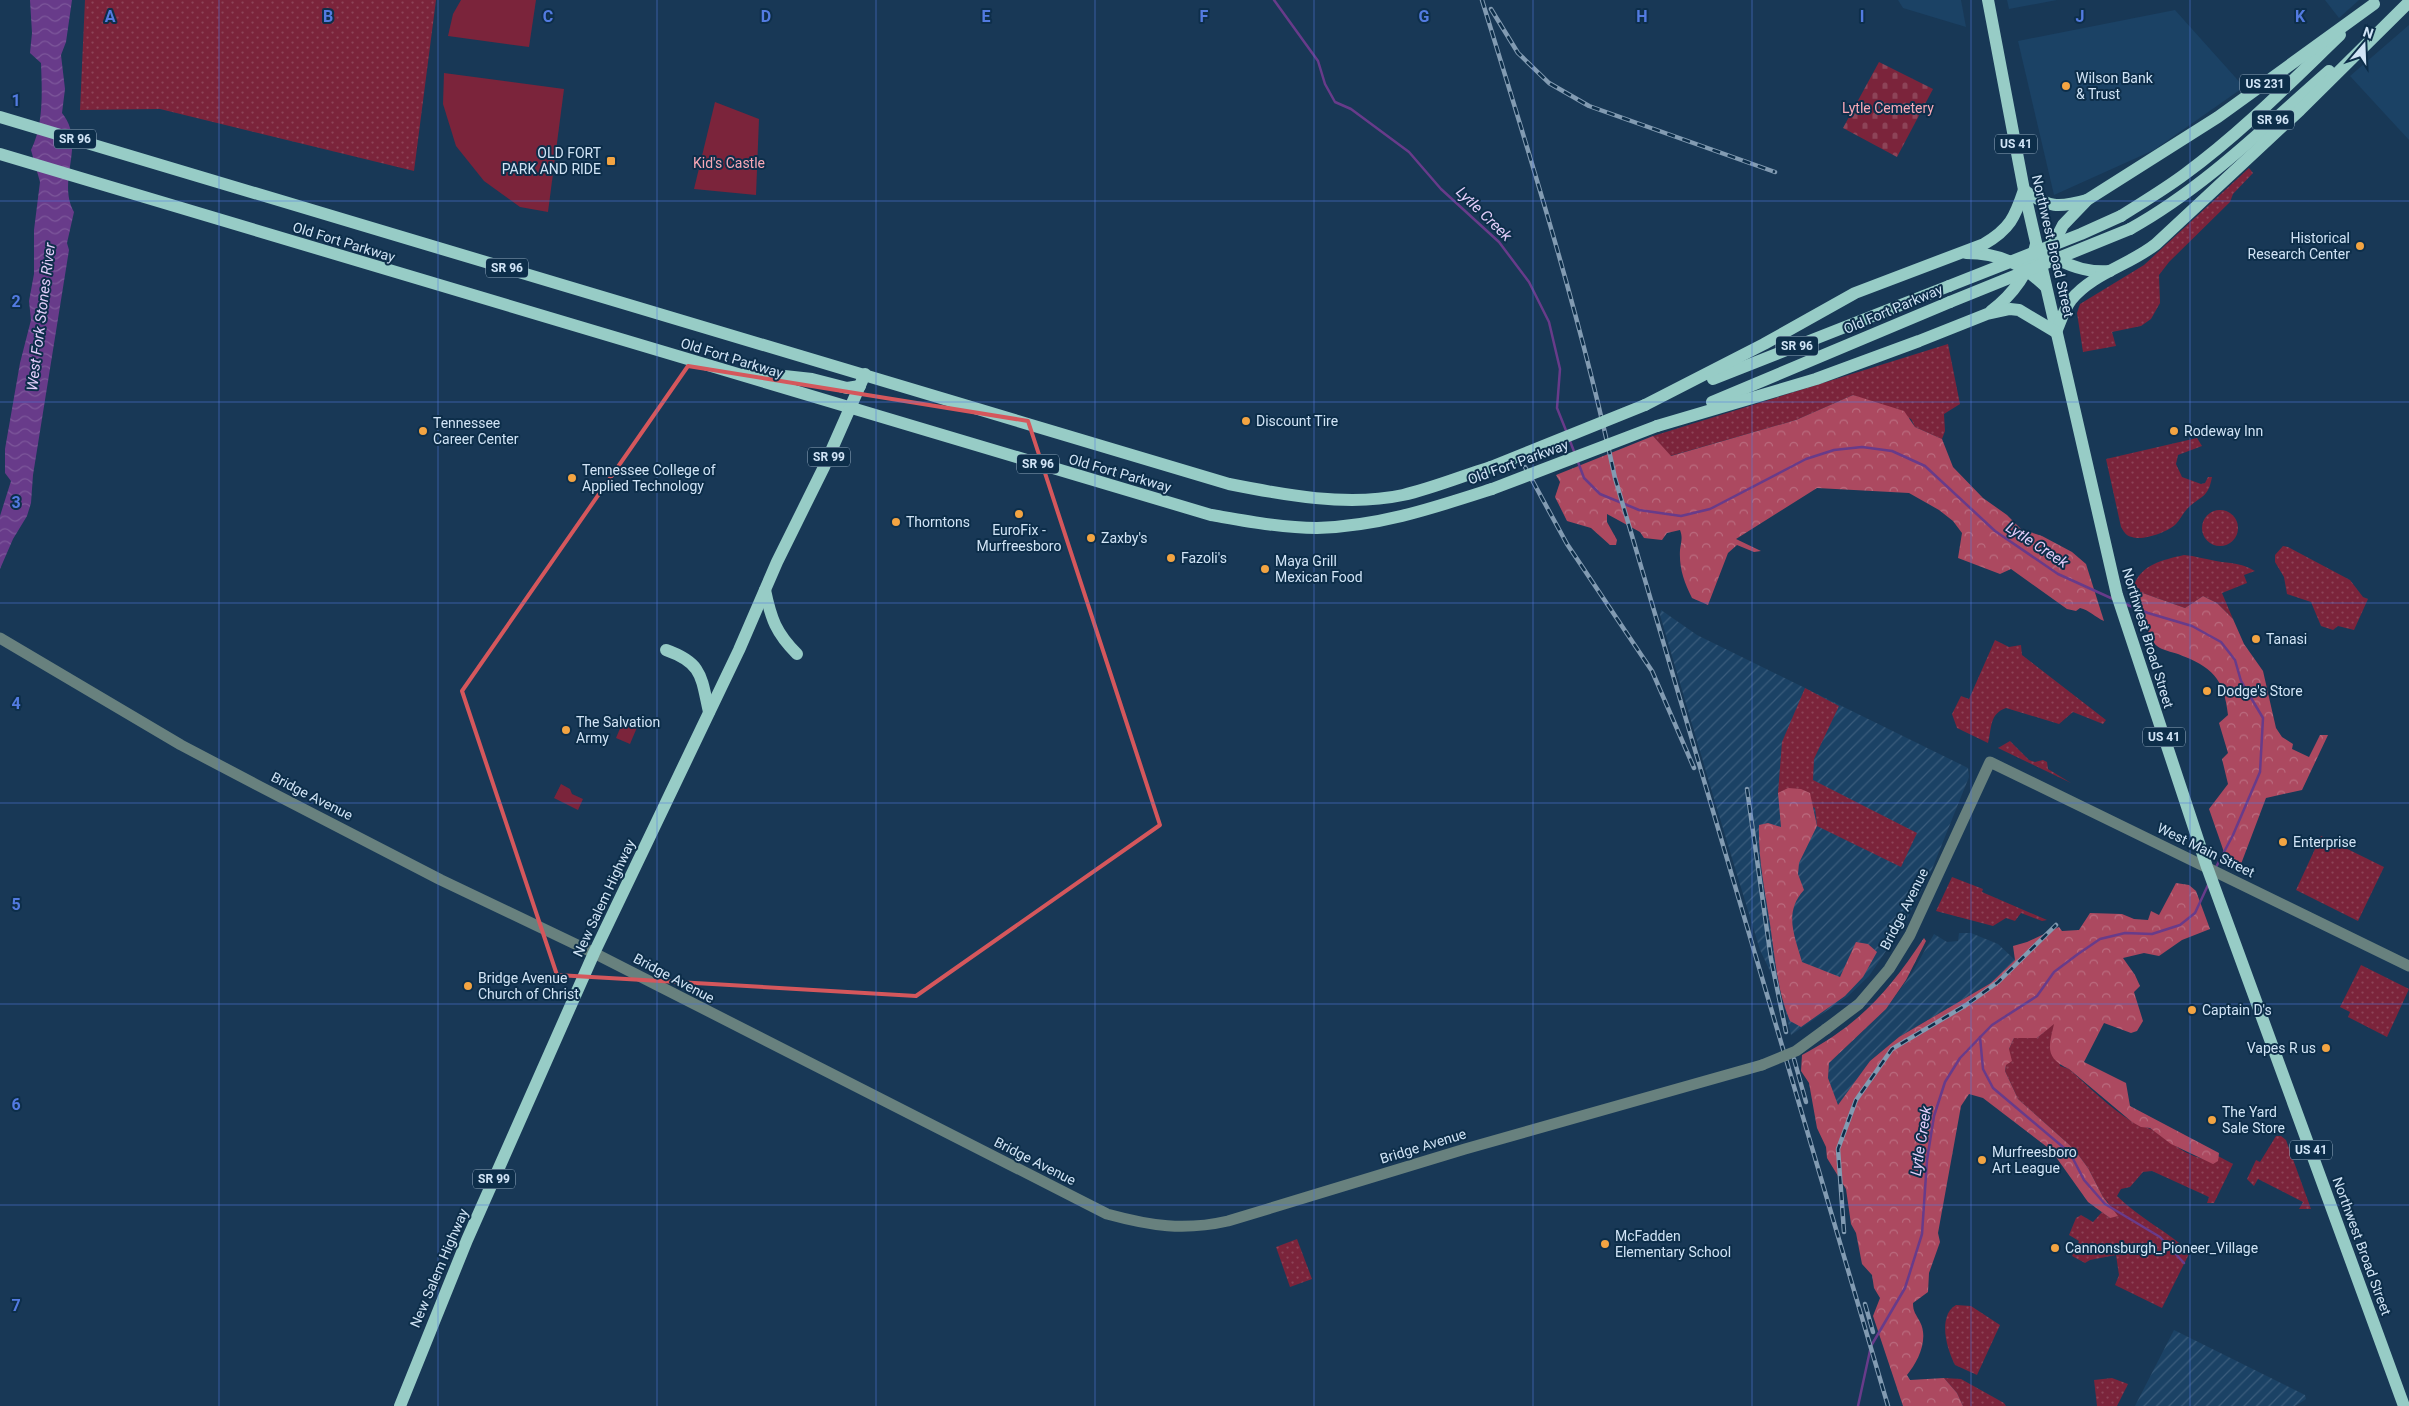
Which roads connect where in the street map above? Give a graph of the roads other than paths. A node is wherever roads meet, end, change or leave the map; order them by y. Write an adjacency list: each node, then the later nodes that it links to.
1 (1988, 0): 6 (main road, Northwest Broad Street / US 41)
2 (2409, 1): 12 (main road, US 231); 21 (main road, Old Fort Parkway / SR 96, bridge)
3 (2376, 2): 7 (main road, US 231); 19 (main road, Old Fort Parkway / SR 96, bridge)
4 (0, 117): 17 (main road, Old Fort Parkway / SR 96)
5 (0, 155): 16 (main road, Old Fort Parkway / SR 96)
6 (2024, 190): 7 (main road); 8 (main road, Northwest Broad Street / US 41); 9 (main road)
7 (2087, 200): 10 (main road)
8 (2036, 240): 10 (main road); 11 (main road); 13 (main road, Northwest Broad Street / US 41)
9 (1964, 253): 11 (main road); 19 (main road)
10 (2048, 254): 12 (main road); 13 (main road)
11 (2027, 269): 13 (main road); 14 (main road)
12 (2110, 271): 15 (main road)
13 (2046, 287): 15 (main road, Northwest Broad Street / US 41)
14 (1986, 314): 15 (main road); 21 (main road)
15 (2056, 332): 28 (main road, Northwest Broad Street / US 41)
16 (717, 368): 18 (main road); 20 (main road, Old Fort Parkway / SR 96)
17 (865, 374): 18 (main road, SR 99); 19 (main road, Old Fort Parkway / SR 96, bridge)
18 (860, 386): 20 (main road, SR 99)
19 (1645, 405)
20 (850, 409): 21 (main road, Old Fort Parkway / SR 96, bridge); 22 (main road, New Salem Highway / SR 99)
21 (1657, 426)
22 (765, 590): 25 (main road); 26 (main road, New Salem Highway / SR 99)
23 (0, 638): 29 (street, Bridge Avenue)
24 (666, 650): 26 (main road)
25 (797, 654)
26 (709, 712): 29 (main road, New Salem Highway / SR 99)
27 (1990, 762): 28 (street, West Main Street); 29 (street, Bridge Avenue, bridge)
28 (2207, 867): 30 (street, West Main Street); 32 (main road, Northwest Broad Street / US 41)
29 (594, 953): 31 (main road, New Salem Highway / SR 99)
30 (2409, 966)
31 (400, 1406)
32 (2404, 1406)

